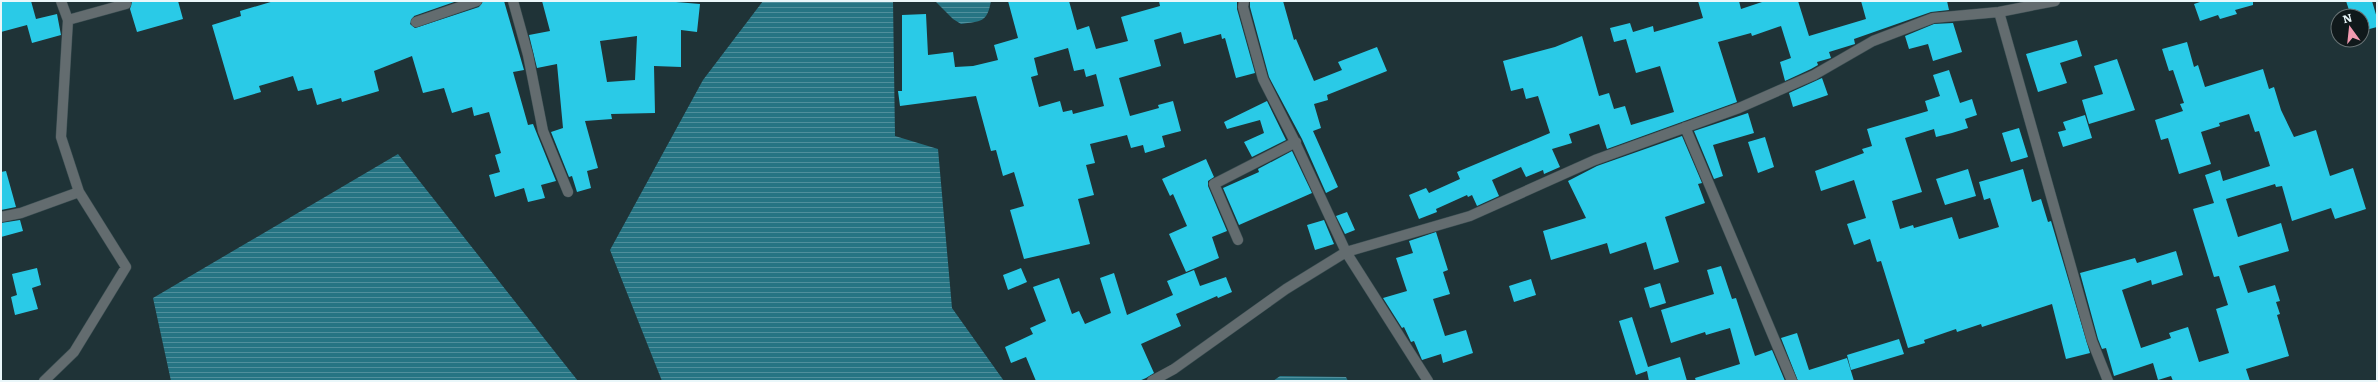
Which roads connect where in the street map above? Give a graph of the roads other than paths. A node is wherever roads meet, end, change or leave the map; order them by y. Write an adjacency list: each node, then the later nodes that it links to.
1 (61, 1): 8 (street)
2 (125, 1): 8 (street)
3 (477, 1): 9 (street)
4 (513, 1): 13 (street)
5 (1244, 1): 11 (street)
6 (2055, 1): 7 (street)
7 (1999, 12): 10 (street); 21 (street)
8 (68, 20): 12 (street)
9 (416, 22)
10 (1685, 127): 16 (street); 20 (street)
11 (1296, 142): 15 (street); 16 (street)
12 (79, 192): 14 (street); 17 (street)
13 (568, 192)
14 (1, 217)
15 (1238, 240)
16 (1346, 252): 18 (street); 19 (street)
17 (44, 381)
18 (1152, 381)
19 (1428, 381)
20 (1792, 381)
21 (2108, 381)

